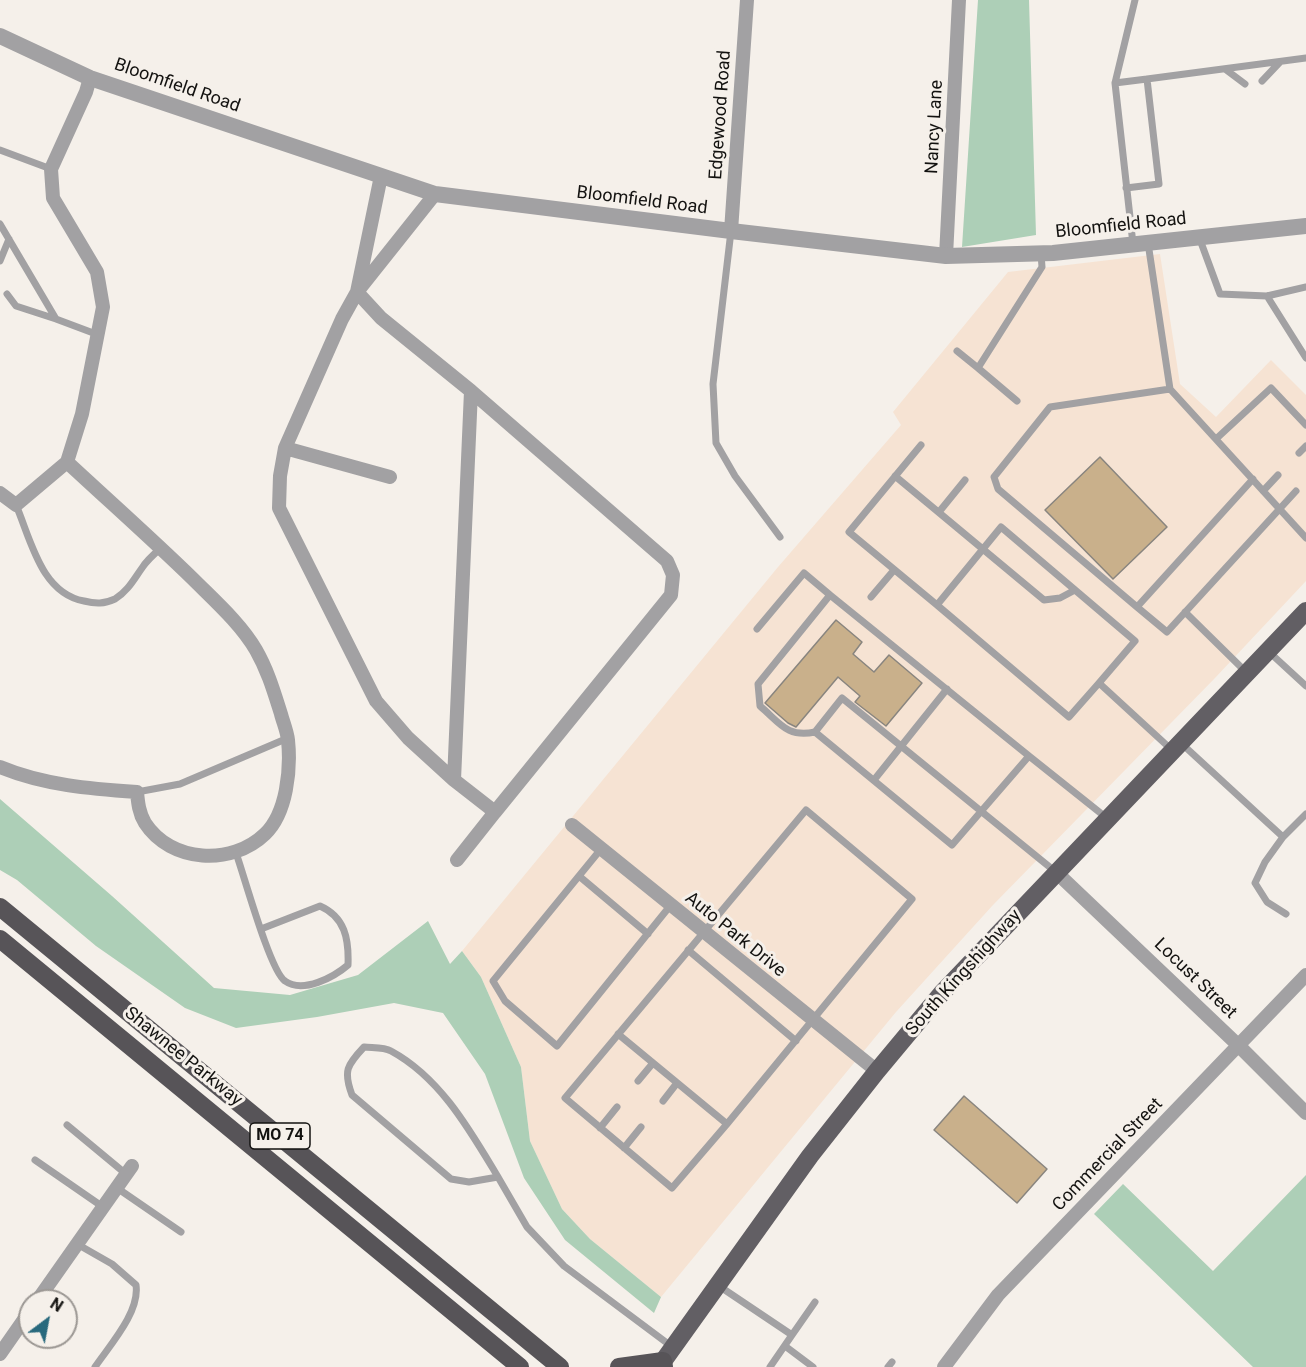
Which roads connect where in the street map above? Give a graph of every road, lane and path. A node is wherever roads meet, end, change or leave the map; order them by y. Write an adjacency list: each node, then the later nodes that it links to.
1 (747, 0): 20 (street, Edgewood Road)
2 (959, 0): 25 (street, Nancy Lane)
3 (1136, 0): 11 (lane)
4 (0, 36): 8 (street, Bloomfield Road)
5 (1306, 58): 6 (lane)
6 (1280, 62): 7 (lane); 10 (lane)
7 (1225, 69): 9 (lane); 12 (lane)
8 (90, 78): 14 (street); 15 (street, Bloomfield Road)
9 (1146, 80): 11 (lane); 16 (lane)
10 (1262, 81)
11 (1115, 83): 16 (lane)
12 (1245, 84)
13 (0, 150): 14 (lane)
14 (51, 169): 32 (street)
15 (381, 176): 17 (street, Bloomfield Road); 28 (street)
16 (1126, 188): 23 (lane)
17 (435, 194): 20 (street, Bloomfield Road); 28 (street)
18 (0, 224): 22 (lane)
19 (1306, 226): 21 (street, Bloomfield Road)
20 (731, 231): 25 (street, Bloomfield Road); 57 (lane)
21 (1199, 237): 23 (street, Bloomfield Road); 30 (lane)
22 (9, 240): 26 (lane); 31 (lane)
23 (1141, 244): 24 (street, Bloomfield Road); 36 (lane)
24 (1041, 254): 25 (street, Bloomfield Road); 35 (lane)
25 (946, 256)
26 (0, 261)
27 (1306, 287): 30 (lane)
28 (357, 292): 37 (street); 43 (street)
29 (7, 294): 31 (lane)
30 (1267, 296): 34 (lane)
31 (56, 319): 32 (lane)
32 (96, 334): 45 (street)
33 (957, 351): 35 (lane)
34 (1306, 358)
35 (978, 368): 38 (lane)
36 (1170, 389): 40 (lane); 66 (lane)
37 (471, 391): 81 (street); 85 (street)
38 (1017, 401)
39 (1306, 425): 40 (lane)
40 (1216, 439): 49 (lane)
41 (921, 445): 47 (lane)
42 (1306, 446): 44 (lane)
43 (285, 448): 48 (street); 81 (street)
44 (1299, 453)
45 (67, 462): 54 (street); 59 (street)
46 (1278, 475): 51 (lane)
47 (895, 476): 56 (lane); 61 (lane)
48 (390, 477)
49 (1252, 479): 51 (lane); 66 (lane)
50 (965, 480): 56 (lane)
51 (1263, 491): 55 (lane)
52 (1296, 491): 55 (lane)
53 (0, 493): 54 (street)
54 (16, 505): 59 (lane)
55 (1279, 509): 58 (lane); 68 (lane)
56 (939, 512): 60 (lane)
57 (780, 537)
58 (1306, 538)
59 (161, 548): 76 (street)
60 (983, 549): 62 (lane); 62 (lane); 65 (lane)
61 (894, 570): 64 (lane); 65 (lane)
62 (1075, 590): 72 (lane)
63 (830, 595): 69 (lane); 74 (lane); 75 (lane)
64 (871, 597)
65 (937, 605): 72 (lane)
66 (1137, 607): 68 (lane)
67 (1306, 611): 70 (main road, South Kingshighway)
68 (1185, 612): 71 (lane)
69 (757, 629)
70 (1268, 651): 71 (main road, South Kingshighway); 73 (lane)
71 (1247, 673): 78 (main road, South Kingshighway)
72 (1099, 683): 78 (lane)
73 (1306, 686)
74 (947, 689): 77 (lane); 79 (lane)
75 (815, 732): 77 (lane); 82 (lane)
76 (288, 738): 83 (lane); 91 (street)
77 (901, 746): 82 (lane); 84 (lane)
78 (1177, 747): 87 (main road, South Kingshighway); 89 (lane)
79 (1029, 756): 84 (lane); 87 (lane)
80 (0, 767): 83 (street)
81 (454, 780): 85 (street)
82 (874, 780): 84 (lane)
83 (137, 792): 91 (street)
84 (982, 811): 93 (lane)
85 (495, 812): 92 (street)
86 (1306, 814): 89 (lane)
87 (1108, 819): 93 (main road, South Kingshighway)
88 (572, 825): 90 (street, Auto Park Drive)
89 (1283, 837): 97 (lane)
90 (601, 849): 94 (lane); 96 (street, Auto Park Drive)
91 (236, 853): 98 (lane)
92 (457, 860)
93 (1057, 873): 107 (street, Locust Street); 109 (main road, South Kingshighway)
94 (579, 876): 100 (lane); 100 (lane)
95 (0, 906): 135 (highway, Shawnee Parkway / MO 74)
96 (670, 906): 99 (street, Auto Park Drive); 100 (lane)
97 (1286, 914)
98 (261, 929): 98 (lane)
99 (703, 933): 102 (lane); 104 (street, Auto Park Drive); 104 (lane)
100 (648, 934)
101 (0, 939): 137 (highway, Shawnee Parkway / MO 74)
102 (688, 950): 105 (lane); 106 (lane)
103 (1306, 975): 107 (street, Commercial Street)
104 (813, 1020): 106 (lane); 109 (street, Auto Park Drive)
105 (618, 1034): 108 (lane); 118 (lane)
106 (796, 1041): 115 (lane)
107 (1239, 1046): 114 (street, Locust Street); 142 (street, Commercial Street)
108 (652, 1063): 110 (lane); 111 (lane)
109 (877, 1071): 127 (main road, South Kingshighway)
110 (638, 1081)
111 (677, 1083): 112 (lane); 115 (lane)
112 (663, 1101)
113 (617, 1107): 118 (lane)
114 (1306, 1113)
115 (728, 1124): 119 (lane)
116 (67, 1125): 121 (lane)
117 (641, 1127): 119 (lane)
118 (600, 1128): 119 (lane)
119 (624, 1148)
120 (36, 1160): 124 (lane)
121 (129, 1170): 123 (street)
122 (498, 1177): 122 (lane); 134 (lane)
123 (117, 1188): 124 (street); 125 (lane)
124 (103, 1207): 126 (street)
125 (181, 1232)
126 (77, 1244): 128 (street); 136 (lane)
127 (717, 1285): 131 (lane); 134 (main road, South Kingshighway)
128 (45, 1289)
129 (815, 1302): 131 (lane)
130 (18, 1328): 133 (street)
131 (792, 1335): 132 (lane)
132 (785, 1346): 140 (lane); 141 (lane)
133 (0, 1354)
134 (665, 1361): 139 (highway)
135 (558, 1365): 138 (highway)
136 (95, 1367)
137 (520, 1367)
138 (578, 1367)
139 (619, 1367)
140 (770, 1367)
141 (813, 1367)
142 (944, 1367)

